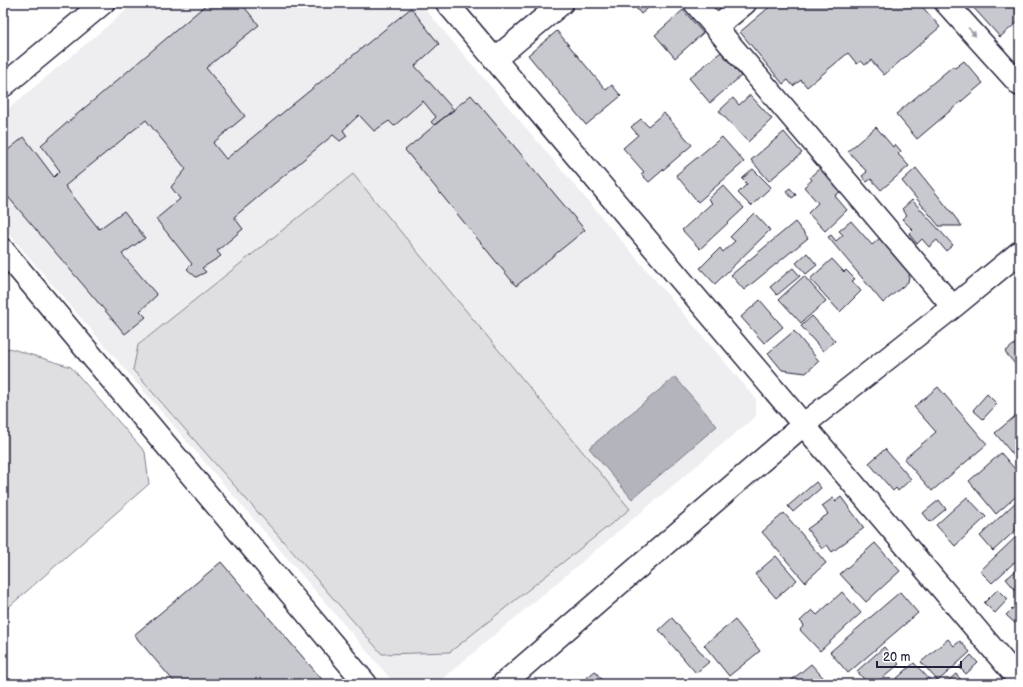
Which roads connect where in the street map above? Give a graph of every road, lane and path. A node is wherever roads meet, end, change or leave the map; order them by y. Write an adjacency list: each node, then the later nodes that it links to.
1 (103, 3): 10 (street)
2 (447, 3): 8 (street)
3 (562, 3): 8 (street)
4 (695, 3): 7 (street)
5 (744, 3): 7 (street)
6 (946, 3): 9 (street, one-way to 9)
7 (716, 27): 13 (street)
8 (495, 59): 14 (street)
9 (1020, 85)
10 (3, 86)
11 (3, 250): 16 (street)
12 (1020, 252): 13 (street)
13 (953, 307): 14 (street)
14 (803, 425): 15 (street); 17 (street)
15 (1019, 682)
16 (366, 684)
17 (504, 684)

